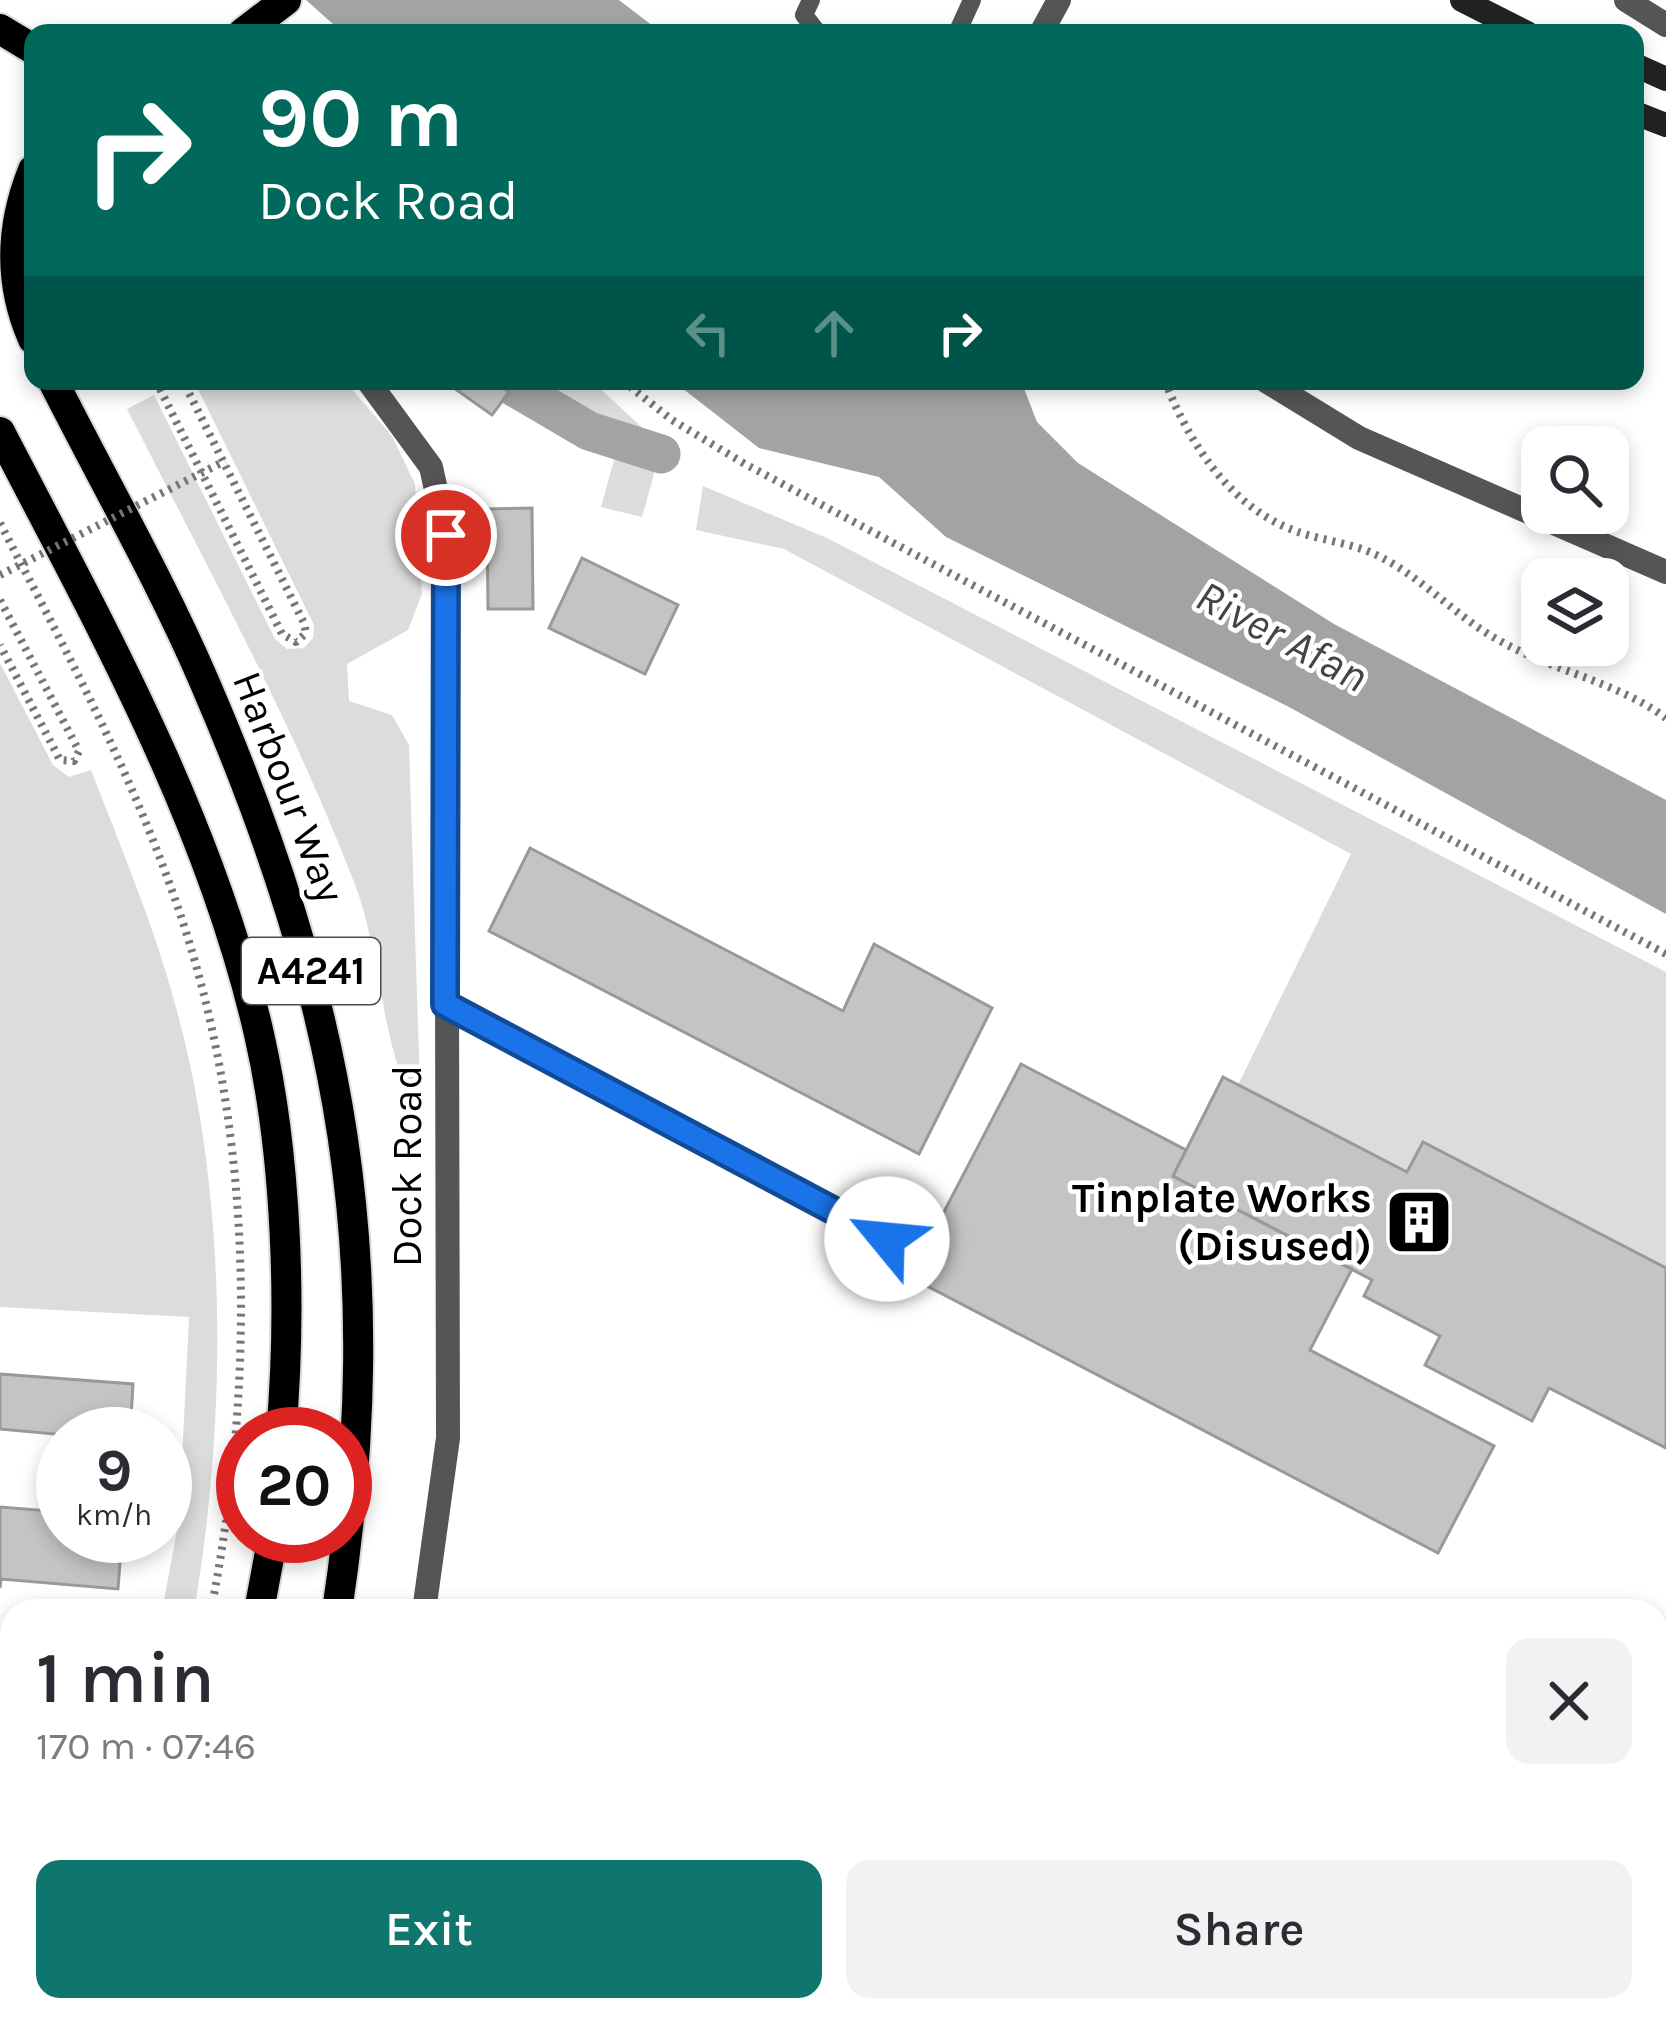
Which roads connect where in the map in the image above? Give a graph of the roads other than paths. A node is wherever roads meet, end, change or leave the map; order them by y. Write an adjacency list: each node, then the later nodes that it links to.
1 (286, 0): 4 (main road)
2 (1462, 0): 5 (street)
3 (1626, 0): 6 (street)
4 (254, 24)
5 (1509, 24)
6 (1666, 26)
7 (24, 201): 8 (main road)
8 (24, 312)
9 (57, 390): 19 (main road, Harbour Way / A4241)
10 (375, 390): 14 (street, Dock Road)
11 (1281, 390): 13 (street)
12 (0, 432): 16 (main road, A4241)
13 (1666, 572)
14 (445, 1004): 15 (lane); 20 (street, Dock Road)
15 (887, 1239)
16 (283, 1407)
17 (268, 1563): 18 (main road)
18 (262, 1599)
19 (339, 1599)
20 (426, 1599)

